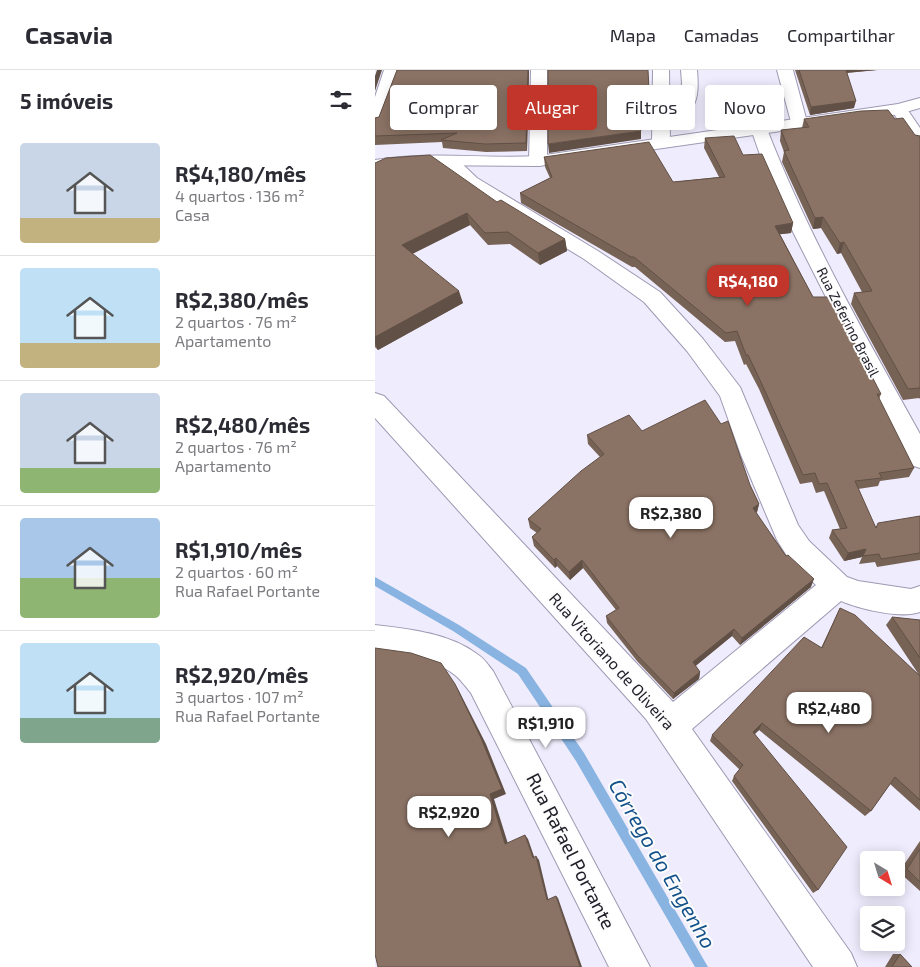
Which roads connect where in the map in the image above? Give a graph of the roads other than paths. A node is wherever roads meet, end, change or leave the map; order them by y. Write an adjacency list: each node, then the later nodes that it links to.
1 (392, 70): 7 (street)
2 (539, 70): 15 (street)
3 (785, 70): 8 (street)
4 (689, 76): 5 (street)
5 (661, 78): 13 (street)
6 (913, 106): 8 (street); 12 (street)
7 (375, 120)
8 (799, 122): 9 (street)
9 (784, 125)
10 (751, 130): 13 (street)
11 (759, 130): 18 (street, Rua Zeferino Brasil)
12 (920, 141)
13 (661, 142): 15 (street)
14 (449, 161): 15 (street); 16 (street); 19 (street)
15 (538, 161)
16 (375, 165)
17 (375, 402): 22 (street, Rua Vitoriano de Oliveira)
18 (920, 458)
19 (837, 586): 20 (street); 22 (street)
20 (919, 600)
21 (375, 640): 23 (street, Rua Rafael Portante)
22 (671, 726): 24 (street, Rua Vitoriano de Oliveira)
23 (630, 967)
24 (837, 967)

